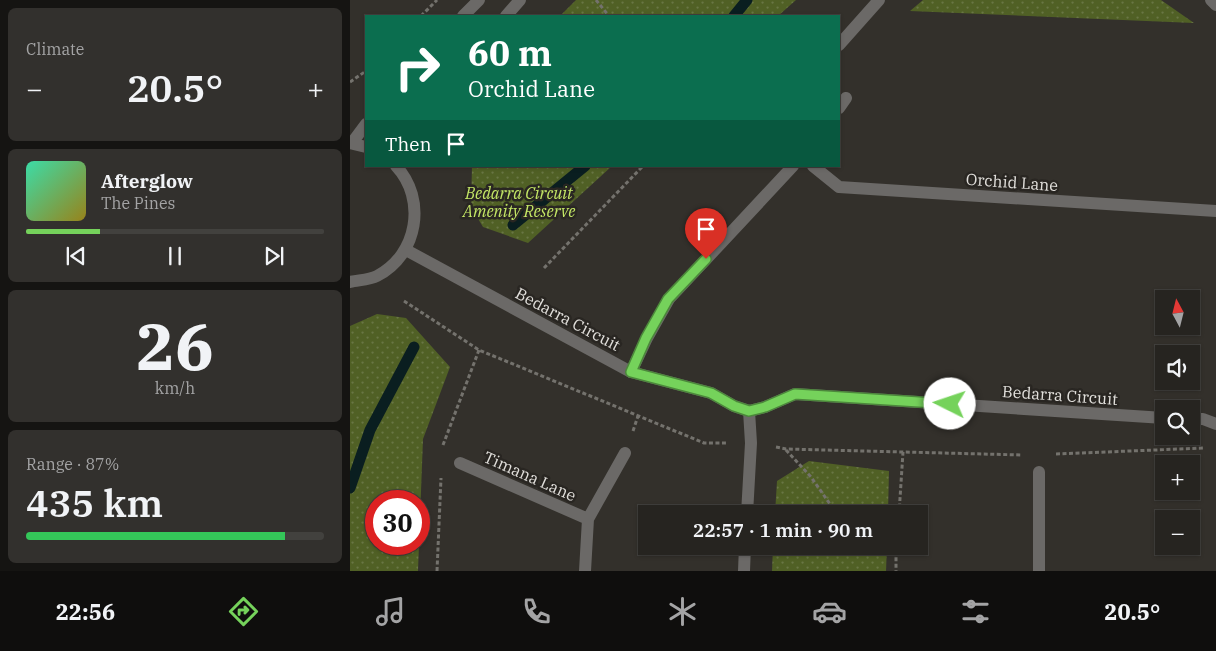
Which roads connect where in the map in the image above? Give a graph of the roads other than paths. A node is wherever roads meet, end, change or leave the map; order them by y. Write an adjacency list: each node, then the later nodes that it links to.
1 (479, 0): 6 (street)
2 (520, 0): 7 (street)
3 (879, 0): 8 (street)
4 (1211, 0): 5 (street)
5 (1216, 5)
6 (464, 15)
7 (507, 15)
8 (840, 44)
9 (365, 125): 10 (street)
10 (351, 143): 11 (street)
11 (365, 147)
12 (397, 167): 16 (street)
13 (792, 167): 18 (street)
14 (814, 167): 15 (street, Orchid Lane)
15 (1216, 211)
16 (406, 250): 17 (street); 18 (street, Bedarra Circuit)
17 (350, 282)
18 (631, 372): 19 (street, Bedarra Circuit)
19 (749, 411): 20 (street, Bedarra Circuit); 26 (street)
20 (1155, 417)
21 (1200, 419): 22 (street)
22 (1216, 424)
23 (625, 453): 27 (street, Timana Lane)
24 (460, 464): 27 (street, Timana Lane)
25 (1038, 472): 31 (street)
26 (747, 505)
27 (588, 519): 29 (street, Timana Lane)
28 (745, 555): 30 (street)
29 (585, 571)
30 (744, 571)
31 (1039, 571)

